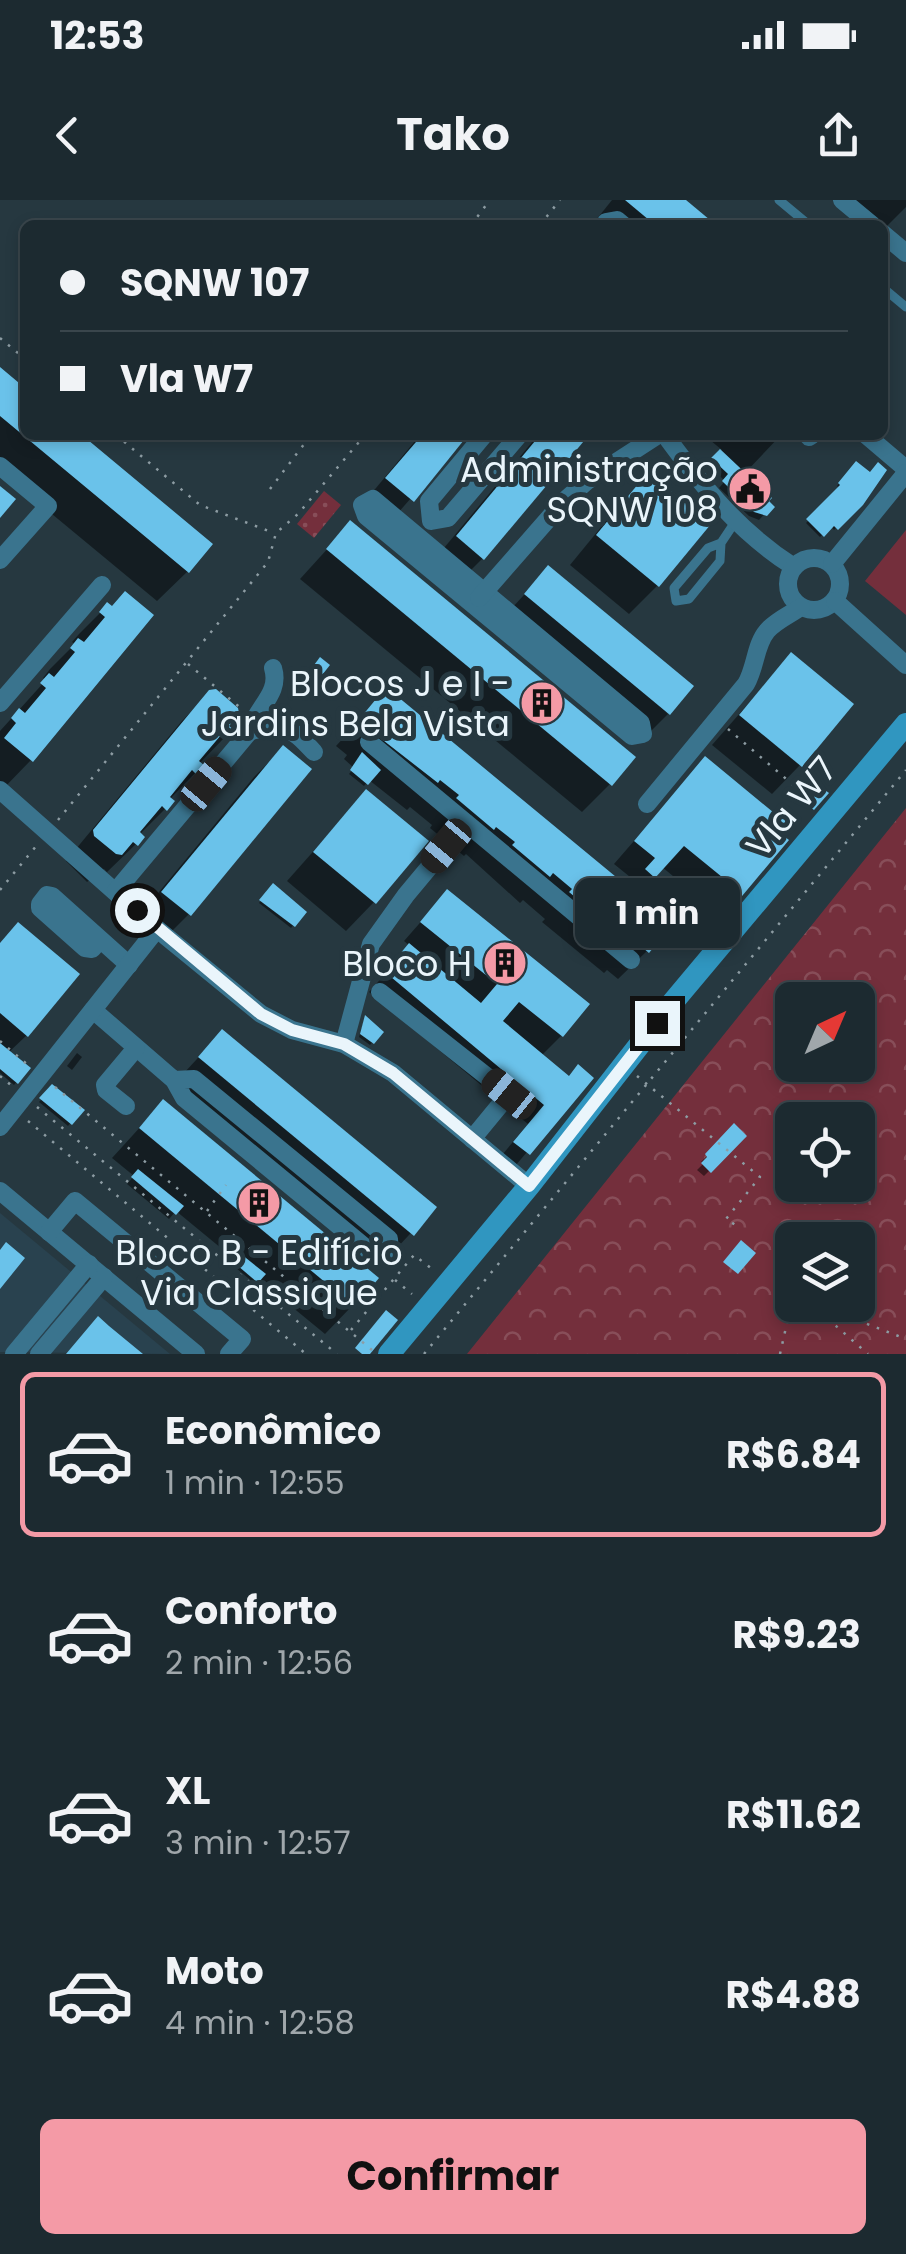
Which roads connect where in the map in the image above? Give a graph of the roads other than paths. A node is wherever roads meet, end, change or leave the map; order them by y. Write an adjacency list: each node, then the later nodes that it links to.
1 (779, 200): 3 (lane)
2 (842, 200): 4 (street)
3 (803, 220)
4 (866, 220)
5 (480, 440): 6 (street)
6 (514, 440)
7 (654, 440): 18 (street)
8 (666, 440): 12 (street)
9 (872, 440): 11 (street)
10 (0, 466): 14 (street)
11 (906, 471): 15 (street)
12 (735, 522): 13 (lane); 16 (street)
13 (721, 543): 13 (lane)
14 (0, 560)
15 (832, 564): 16 (street); 19 (street)
16 (794, 567): 20 (street)
17 (102, 585): 23 (street)
18 (478, 598): 18 (street); 18 (street)
19 (835, 601): 20 (street); 21 (street)
20 (801, 607): 29 (street)
21 (906, 665)
22 (272, 668): 25 (street)
23 (0, 703)
24 (906, 724): 44 (main road, Vla W7)
25 (252, 725): 27 (street); 31 (street)
26 (369, 742): 30 (street)
27 (314, 752)
28 (0, 790): 31 (street)
29 (647, 804)
30 (466, 822): 34 (street); 38 (street)
31 (116, 892): 32 (street)
32 (157, 929): 35 (street); 38 (street)
33 (100, 940): 35 (street)
34 (631, 960)
35 (129, 965): 37 (street)
36 (380, 992): 43 (street)
37 (93, 1010): 39 (street); 42 (street)
38 (344, 1044): 43 (street)
39 (136, 1048): 40 (street); 41 (street)
40 (174, 1080): 40 (street)
41 (126, 1106)
42 (0, 1126)
43 (472, 1139): 44 (street)
44 (529, 1186): 53 (main road, Vla W7)
45 (0, 1191): 46 (street)
46 (49, 1232): 47 (street); 52 (street)
47 (89, 1264): 48 (street); 49 (street)
48 (104, 1276): 50 (street); 51 (street)
49 (14, 1354)
50 (39, 1354)
51 (196, 1354)
52 (229, 1354)
53 (389, 1354)

